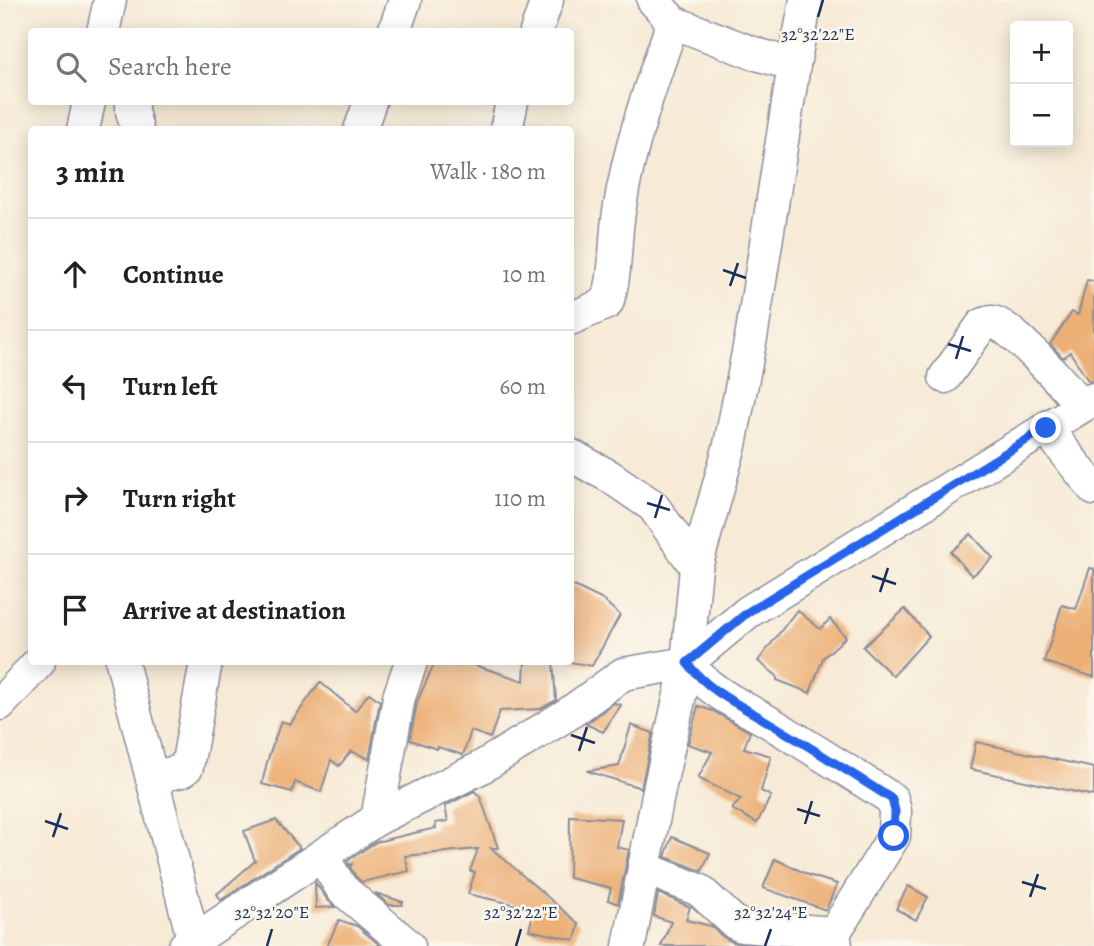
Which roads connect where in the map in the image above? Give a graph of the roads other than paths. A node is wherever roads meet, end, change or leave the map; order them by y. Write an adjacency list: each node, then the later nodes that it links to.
1 (110, 0): 6 (street)
2 (405, 0): 7 (street)
3 (547, 0): 8 (street)
4 (806, 0): 9 (street)
5 (663, 11): 9 (street); 18 (street)
6 (104, 28)
7 (395, 28)
8 (537, 28)
9 (794, 65): 24 (street)
10 (88, 105): 14 (street)
11 (132, 105): 15 (street)
12 (369, 105): 16 (street)
13 (511, 105): 17 (street)
14 (84, 126)
15 (136, 126)
16 (361, 126)
17 (507, 126)
18 (574, 317)
19 (945, 377): 20 (street)
20 (1088, 402): 21 (street)
21 (1046, 428): 23 (street); 25 (street)
22 (574, 457): 24 (street)
23 (1094, 489)
24 (696, 567): 25 (street)
25 (687, 663): 32 (street); 34 (street); 35 (street)
26 (37, 665): 30 (street)
27 (123, 665): 31 (street)
28 (205, 665): 31 (street)
29 (410, 665): 32 (street)
30 (0, 704)
31 (152, 777): 36 (street)
32 (377, 820): 33 (street)
33 (322, 856): 36 (street); 37 (street)
34 (644, 869): 35 (street); 38 (street)
35 (835, 939)
36 (191, 945)
37 (409, 946)
38 (629, 946)

